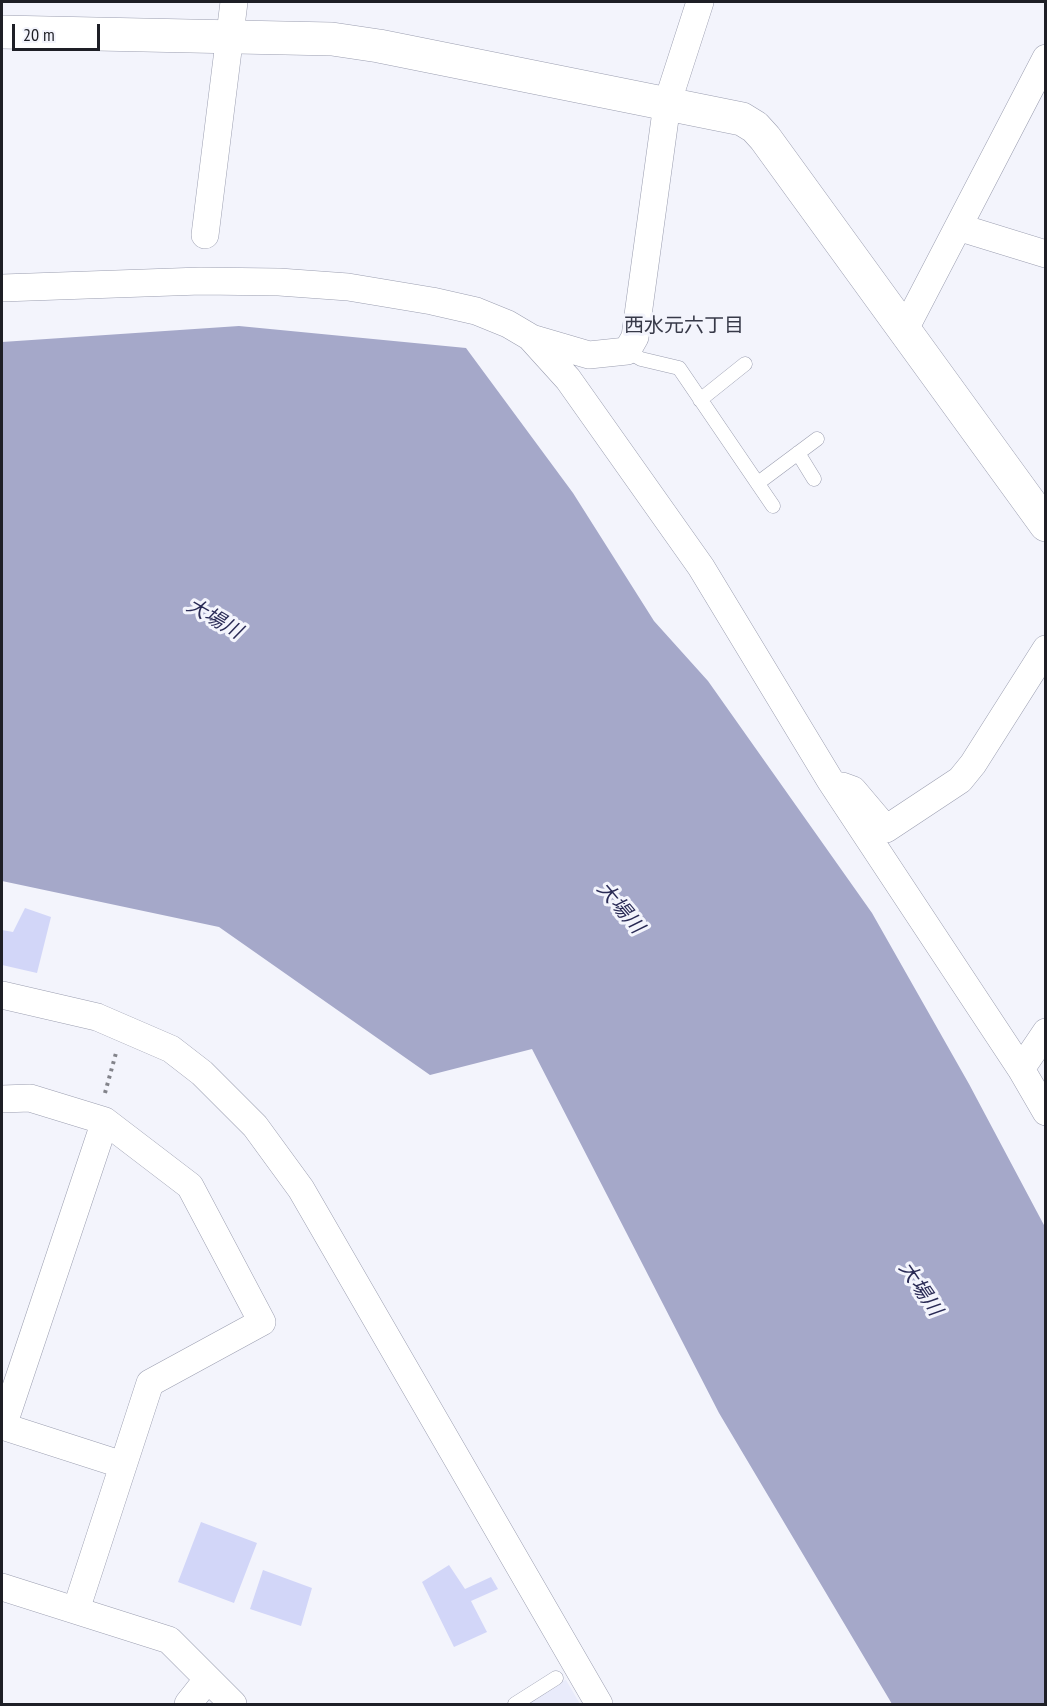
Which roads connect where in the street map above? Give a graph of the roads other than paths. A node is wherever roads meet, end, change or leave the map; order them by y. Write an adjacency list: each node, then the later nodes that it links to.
1 (234, 2): 4 (street)
2 (700, 2): 6 (street)
3 (2, 32): 4 (street)
4 (229, 37): 6 (street); 8 (street)
5 (1046, 58): 7 (street)
6 (667, 104): 11 (street); 13 (street)
7 (958, 227): 9 (street); 11 (street)
8 (205, 235)
9 (1046, 254)
10 (2, 288): 12 (street)
11 (905, 329): 21 (street)
12 (530, 337): 13 (street); 23 (street)
13 (627, 351): 15 (lane)
14 (746, 364): 15 (lane)
15 (700, 400): 19 (lane)
16 (817, 439): 17 (lane)
17 (798, 453): 18 (lane); 19 (lane)
18 (814, 479)
19 (758, 483): 20 (lane)
20 (773, 506)
21 (1046, 525)
22 (1046, 649): 23 (street)
23 (830, 780): 26 (street)
24 (2, 995): 39 (street)
25 (1046, 1032): 26 (street)
26 (1021, 1069): 28 (street)
27 (2, 1099): 29 (street)
28 (1046, 1112)
29 (102, 1120): 30 (street); 31 (street)
30 (2, 1426): 31 (street)
31 (123, 1465): 33 (street)
32 (2, 1587): 33 (street)
33 (76, 1610): 35 (street)
34 (556, 1678): 38 (lane)
35 (207, 1680): 36 (street); 37 (street)
36 (188, 1704)
37 (233, 1704)
38 (514, 1704)
39 (599, 1704)

